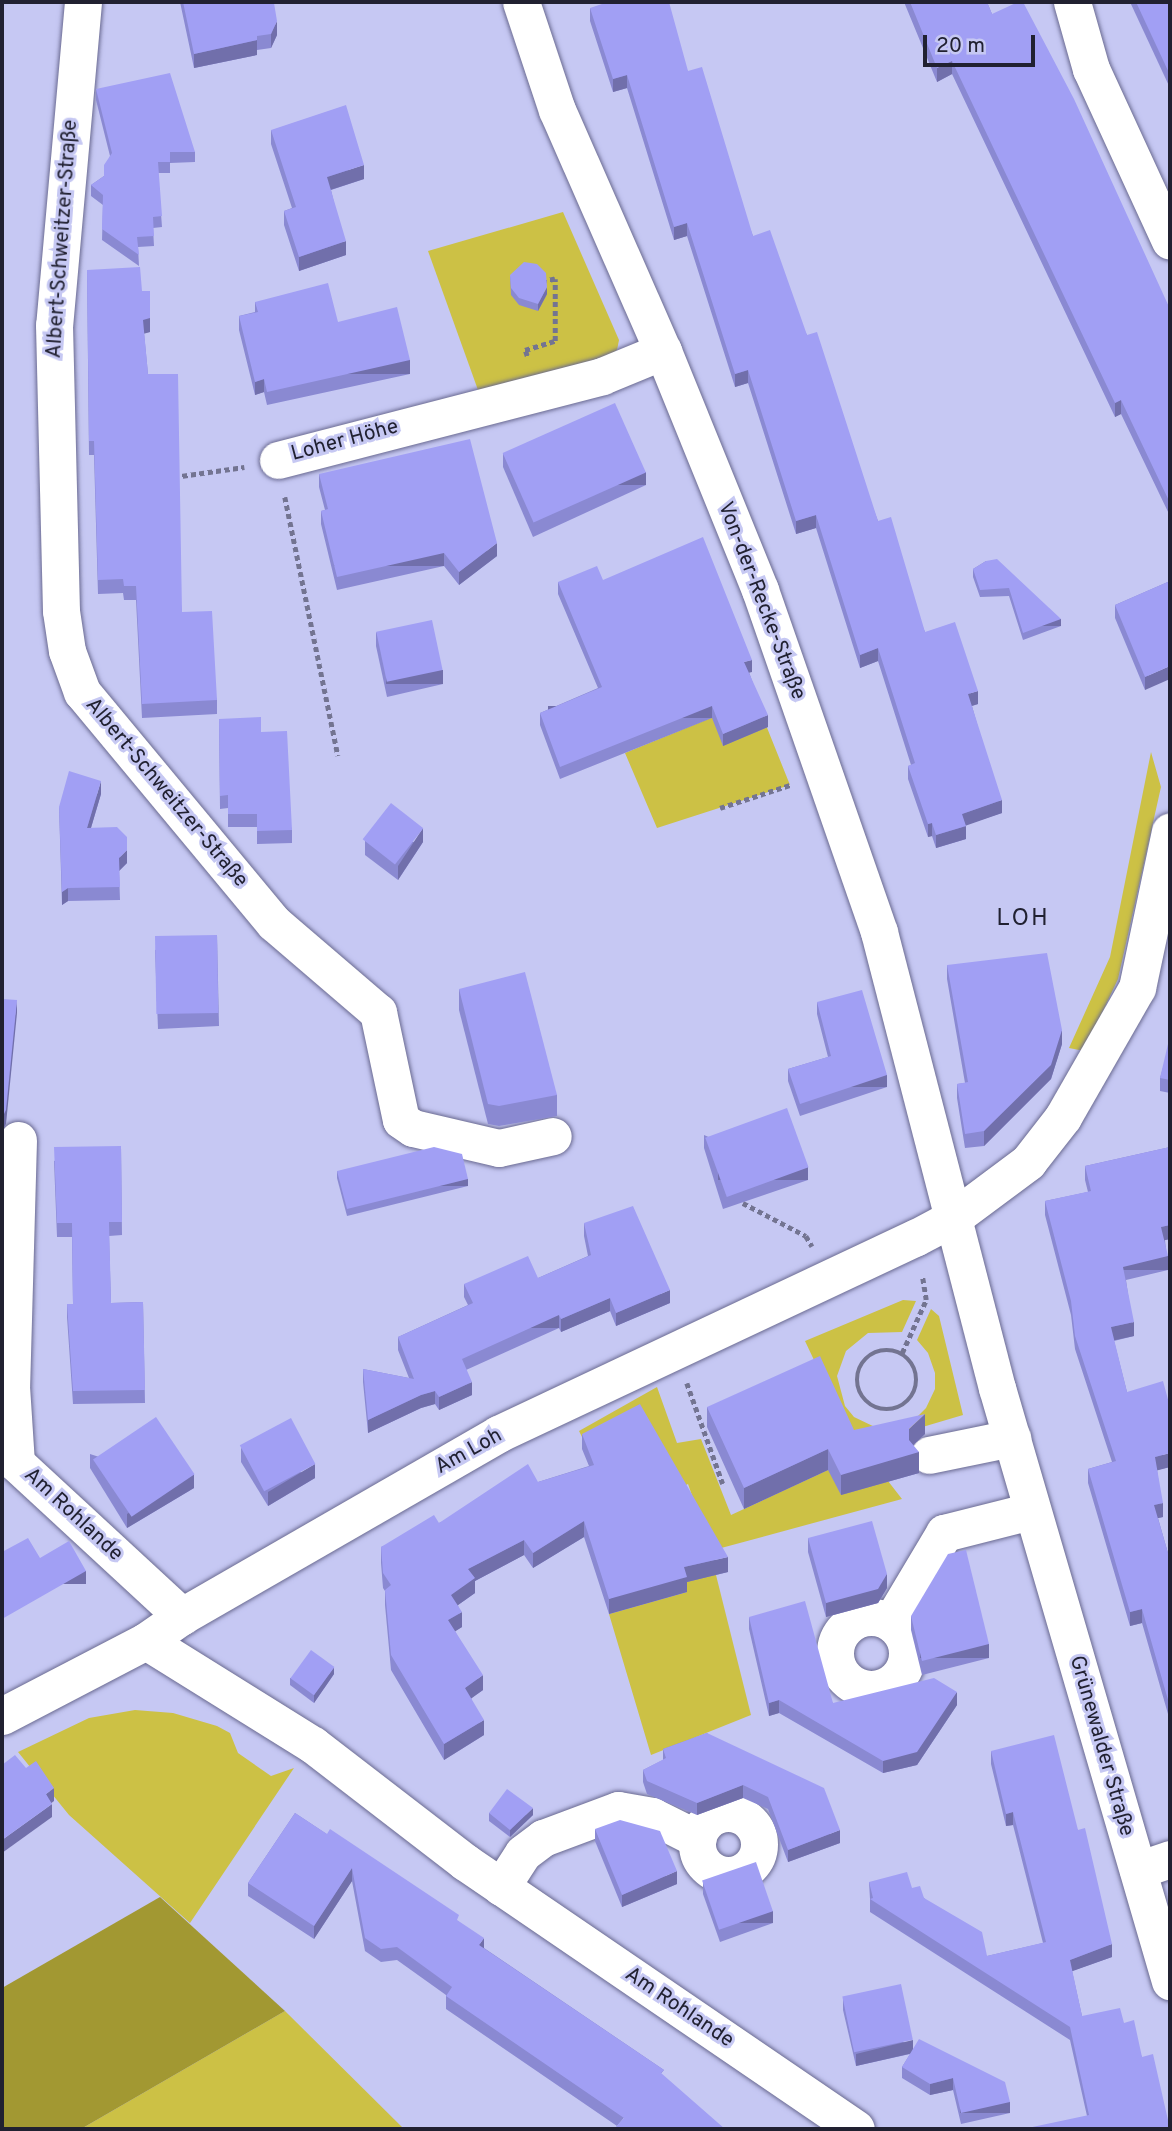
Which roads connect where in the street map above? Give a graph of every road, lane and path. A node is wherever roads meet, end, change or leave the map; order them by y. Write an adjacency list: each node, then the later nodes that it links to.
1 (83, 2): 14 (street, Albert-Schweitzer-Straße)
2 (521, 2): 6 (street, Von-der-Recke-Straße)
3 (1072, 2): 4 (street)
4 (1170, 241)
5 (546, 281): 7 (path)
6 (663, 351): 7 (street, Loher Höhe); 11 (street, Von-der-Recke-Straße)
7 (537, 392): 8 (street, Loher Höhe)
8 (278, 460): 9 (path); 10 (path, Loher Höhe)
9 (162, 478)
10 (338, 756)
11 (824, 774): 12 (path); 17 (street, Von-der-Recke-Straße)
12 (720, 808)
13 (1170, 831): 17 (street, Am Loh)
14 (553, 1136)
15 (18, 1140): 24 (street, Am Rohlande)
16 (743, 1203): 19 (path)
17 (953, 1218): 18 (street, Am Loh); 22 (street, Grünewalder Straße)
18 (915, 1238): 19 (street, Am Loh); 21 (path)
19 (829, 1277): 20 (street, Am Loh)
20 (676, 1349): 25 (path); 27 (street, Am Loh)
21 (902, 1353): 21 (path)
22 (1012, 1438): 23 (street); 26 (street, Grünewalder Straße)
23 (929, 1455)
24 (9, 1458): 27 (street, Am Rohlande)
25 (723, 1484)
26 (1031, 1511): 28 (street); 32 (street, Grünewalder Straße)
27 (182, 1616): 29 (street, Am Loh)
28 (891, 1622)
29 (146, 1641): 30 (street, Am Loh); 33 (street, Am Rohlande)
30 (2, 1716)
31 (698, 1839): 33 (street)
32 (1154, 1865): 34 (street, Grünewalder Straße)
33 (501, 1886): 35 (street, Am Rohlande)
34 (1170, 1980)
35 (856, 2129)

